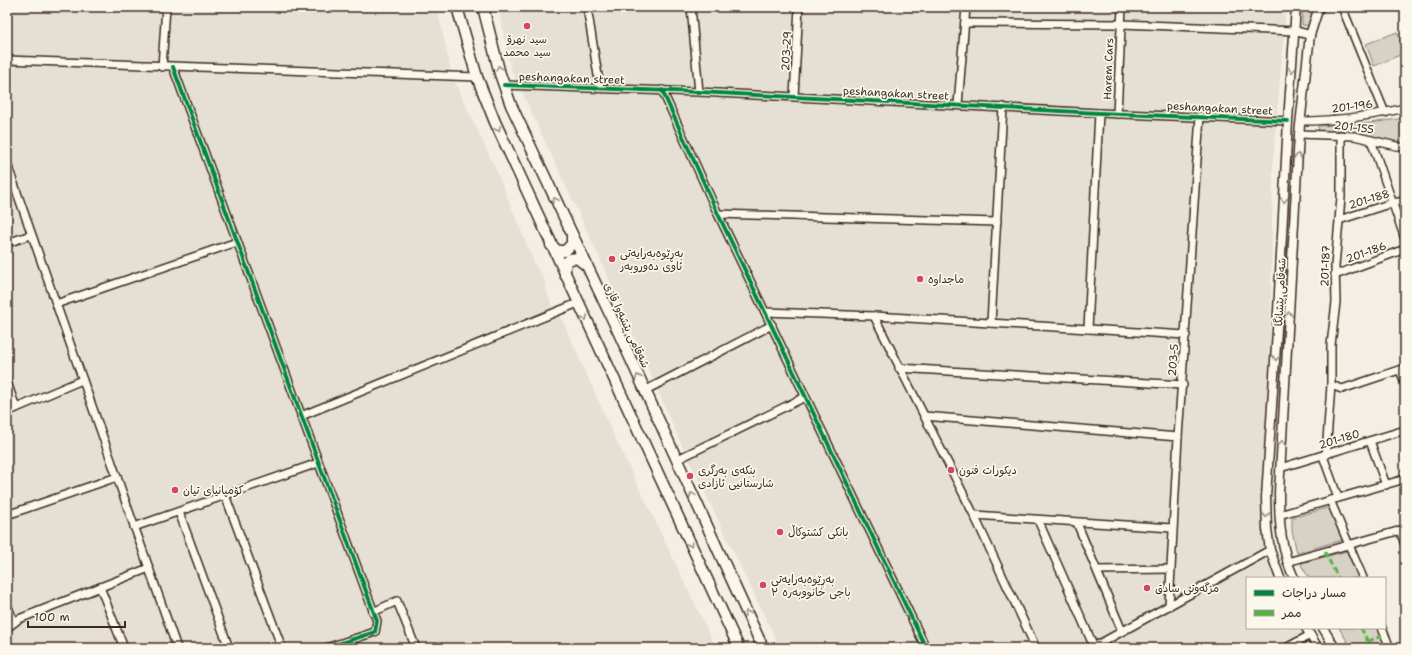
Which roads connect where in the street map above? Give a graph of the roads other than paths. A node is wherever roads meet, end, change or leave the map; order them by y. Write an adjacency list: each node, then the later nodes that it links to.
1 (166, 7): 17 (street)
2 (457, 7): 19 (highway)
3 (483, 7): 20 (highway, شەقامی پێشەوا قازی, one-way to 3)
4 (587, 7): 21 (street)
5 (691, 7): 23 (street)
6 (799, 7): 24 (street, 203-29)
7 (966, 7): 12 (street)
8 (1122, 7): 13 (street, Harem Cars)
9 (1296, 7): 14 (main road, شەقامی پێشانگا)
10 (1320, 7): 15 (main road, شەقامی پێشانگا)
11 (1342, 7): 29 (street)
12 (965, 23): 13 (street, Harem Cars); 25 (street)
13 (1121, 24): 14 (street, Harem Cars); 30 (street, Harem Cars)
14 (1295, 31): 15 (main road); 32 (main road, شەقامی پێشانگا, one-way to 32)
15 (1310, 36): 33 (main road, شەقامی پێشانگا)
16 (7, 60): 17 (street)
17 (162, 67): 18 (street)
18 (173, 67): 19 (street); 49 (street)
19 (477, 77): 51 (highway, one-way to 51)
20 (504, 85): 21 (street, peshangakan street); 47 (highway, شەقامی پێشەوا قازی, one-way to 20)
21 (600, 88): 22 (street, peshangakan street)
22 (662, 90): 23 (street, peshangakan street); 43 (street)
23 (699, 92): 24 (street, peshangakan street)
24 (794, 96): 25 (street, peshangakan street)
25 (958, 105): 26 (street, peshangakan street)
26 (1003, 108): 28 (street, peshangakan street); 45 (street)
27 (1405, 108): 29 (street, 201-196)
28 (1099, 113): 30 (street, peshangakan street); 62 (street)
29 (1384, 113): 34 (street, 201-196)
30 (1117, 114): 31 (street, peshangakan street)
31 (1200, 116): 32 (street, peshangakan street); 65 (street, 203-5)
32 (1288, 121): 63 (main road, شەقامی پێشانگا, one-way to 63)
33 (1301, 121): 34 (street, 201-196); 35 (main road, شەقامی پێشانگا)
34 (1316, 121): 36 (street)
35 (1299, 134): 36 (street, 201-155); 64 (main road, شەقامی پێشانگا, one-way to 35)
36 (1316, 135): 37 (street, 201-155)
37 (1341, 135): 38 (street, 201-155); 44 (street, 201-187)
38 (1371, 140): 39 (street, 201-155); 42 (street)
39 (1405, 148)
40 (7, 164): 46 (street)
41 (1405, 201): 42 (street, 201-188)
42 (1392, 203): 44 (street, 201-188); 48 (street)
43 (718, 214): 45 (street); 58 (street)
44 (1339, 220): 55 (street, 201-187)
45 (998, 222): 60 (street)
46 (32, 235): 50 (street); 57 (street)
47 (572, 236): 51 (highway); 53 (highway, شەقامی پێشەوا قازی)
48 (1405, 239)
49 (237, 242): 57 (street); 77 (street)
50 (7, 243)
51 (551, 245): 54 (highway)
52 (1405, 249): 55 (street, 201-186)
53 (586, 265): 54 (highway); 73 (highway, شەقامی پێشەوا قازی, one-way to 53)
54 (565, 275): 56 (highway)
55 (1335, 275): 72 (street, 201-187)
56 (578, 303): 77 (street); 130 (highway, one-way to 130)
57 (56, 304): 68 (street)
58 (766, 312): 59 (street); 61 (street)
59 (874, 316): 60 (street); 66 (street)
60 (991, 323): 62 (street)
61 (772, 325): 73 (street); 74 (street)
62 (1088, 329): 65 (street)
63 (1277, 330): 64 (main road); 89 (main road, شەقامی پێشانگا, one-way to 89)
64 (1288, 330): 85 (main road, شەقامی پێشانگا, one-way to 64)
65 (1186, 335): 71 (street, 203-5)
66 (899, 368): 71 (street); 78 (street)
67 (1403, 369): 70 (street); 72 (street)
68 (82, 380): 75 (street); 86 (street)
69 (7, 382): 75 (street)
70 (1405, 384)
71 (1183, 385): 80 (street, 203-5)
72 (1331, 385): 82 (street, 201-187)
73 (644, 391): 83 (highway, شەقامی پێشەوا قازی)
74 (805, 397): 83 (street); 132 (street)
75 (16, 408): 76 (street)
76 (7, 412)
77 (301, 416): 84 (street)
78 (924, 416): 80 (street); 96 (street)
79 (1405, 430): 81 (street, 201-180)
80 (1178, 437): 101 (street, 203-5)
81 (1370, 441): 82 (street, 201-180); 88 (street)
82 (1325, 456): 85 (street, 201-180); 92 (street)
83 (676, 460): 131 (highway, شەقامی پێشەوا قازی, one-way to 83)
84 (318, 463): 91 (street); 116 (street)
85 (1280, 468): 90 (main road, شەقامی پێشانگا)
86 (116, 477): 95 (street); 100 (street)
87 (1405, 479): 88 (street)
88 (1386, 485): 92 (street)
89 (1266, 492): 90 (main road); 105 (main road, شەقامی پێشانگا, one-way to 105)
90 (1279, 492): 97 (main road, شەقامی پێشانگا)
91 (225, 495): 94 (street); 127 (street)
92 (1338, 498): 93 (street)
93 (1330, 500): 97 (street); 103 (street)
94 (179, 512): 100 (street); 126 (street)
95 (7, 515)
96 (974, 515): 98 (street); 133 (street)
97 (1279, 515): 106 (main road, شەقامی پێشانگا)
98 (1038, 520): 99 (street); 123 (street)
99 (1077, 523): 101 (street); 109 (street)
100 (134, 527): 107 (street)
101 (1172, 528): 108 (street, 203-5)
102 (1402, 530): 103 (street); 104 (street)
103 (1351, 545): 106 (street); 112 (street)
104 (1405, 545)
105 (1270, 550): 110 (main road, شەقامی پێشانگا); 115 (street)
106 (1287, 562): 111 (main road, شەقامی پێشانگا)
107 (149, 568): 113 (street); 125 (street)
108 (1170, 569): 109 (street); 115 (street, 203-5)
109 (1097, 570): 121 (street)
110 (1280, 577)
111 (1294, 577)
112 (1363, 577)
113 (100, 587): 117 (street); 124 (street)
114 (7, 606): 117 (street)
115 (1169, 606): 121 (street)
116 (373, 612): 128 (street); 129 (street)
117 (14, 622): 118 (street)
118 (7, 628)
119 (1324, 629): 136 (main road)
120 (1382, 629): 137 (street)
121 (1122, 631): 123 (street)
122 (1308, 632): 134 (street); 135 (main road)
123 (1093, 647)
124 (124, 648)
125 (177, 648)
126 (229, 648)
127 (282, 648)
128 (326, 648)
129 (416, 648)
130 (739, 648)
131 (764, 648)
132 (926, 648)
133 (1036, 648)
134 (1286, 648)
135 (1318, 648)
136 (1335, 648)
137 (1390, 648)

